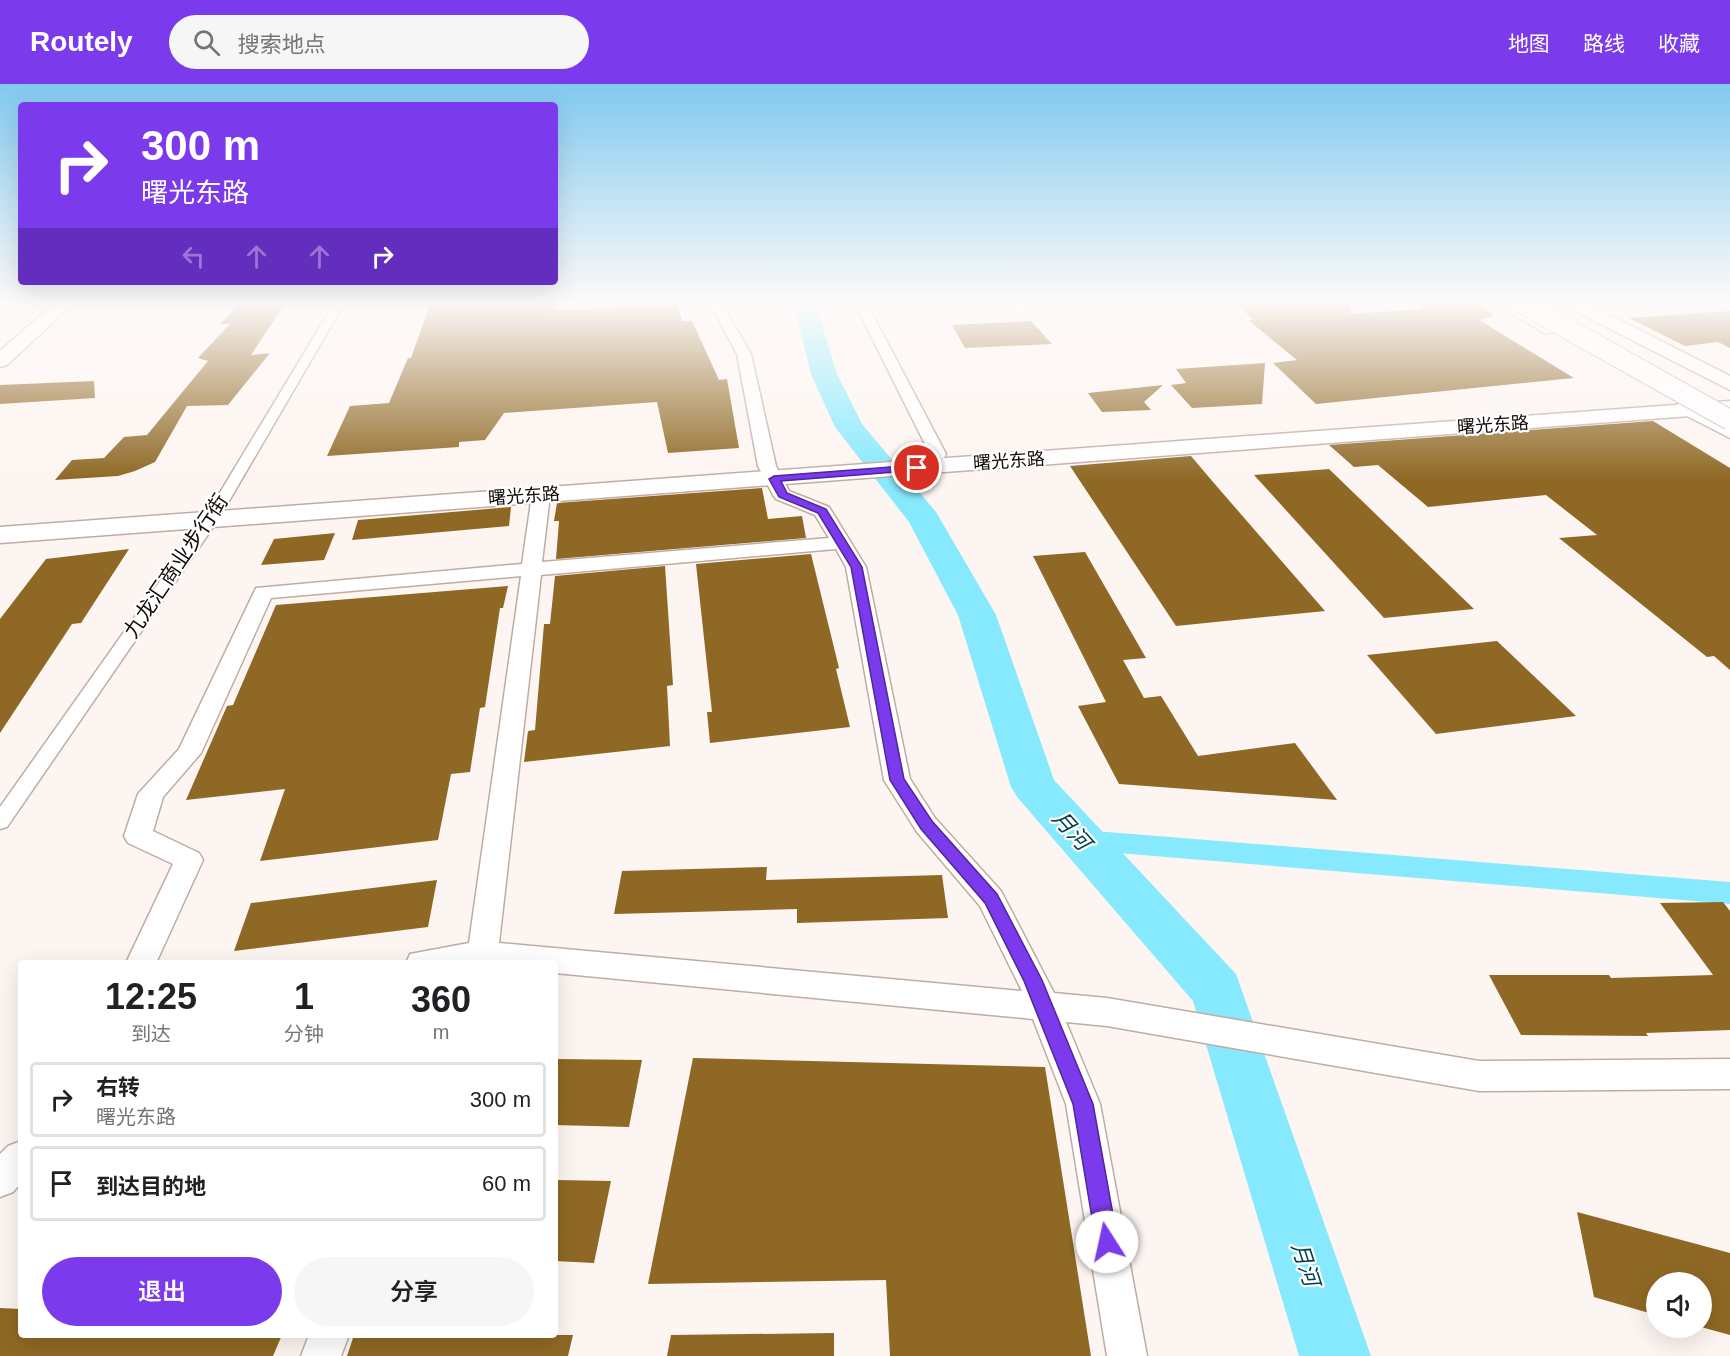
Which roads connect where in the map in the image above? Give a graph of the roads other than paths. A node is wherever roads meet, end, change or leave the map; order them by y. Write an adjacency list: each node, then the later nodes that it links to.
1 (305, 361): 19 (street, 九龙汇商业步行街)
2 (746, 361): 17 (street)
3 (890, 361): 15 (street)
4 (1608, 361): 11 (main road)
5 (1626, 361): 13 (main road, bridge)
6 (1657, 361): 10 (main road)
7 (1686, 361): 8 (main road)
8 (1730, 384)
9 (1730, 393): 11 (main road, 曙光东路)
10 (1730, 400)
11 (1685, 405): 12 (main road, 曙光东路); 14 (main road); 15 (main road, 曙光东路); 16 (main road, 曙光东路)
12 (1730, 407)
13 (1730, 420)
14 (1730, 431)
15 (938, 454): 16 (main road, 曙光东路)
16 (911, 462): 17 (main road, 曙光东路)
17 (771, 472): 18 (main road, 曙光东路); 19 (main road, 曙光东路); 22 (street)
18 (541, 495): 19 (main road, 曙光东路); 23 (street)
19 (215, 512): 20 (main road, 曙光东路); 21 (main road, 曙光东路); 24 (street, 九龙汇商业步行街)
20 (0, 520)
21 (0, 535)
22 (843, 543): 23 (street); 29 (street)
23 (532, 569): 25 (street); 26 (street)
24 (0, 822)
25 (481, 959): 27 (street)
26 (142, 960)
27 (466, 960)
28 (558, 965): 29 (street)
29 (1043, 1006): 30 (street); 35 (street)
30 (1730, 1074)
31 (18, 1161): 32 (street)
32 (0, 1179)
33 (328, 1338): 34 (street)
34 (321, 1356)
35 (1127, 1356)

